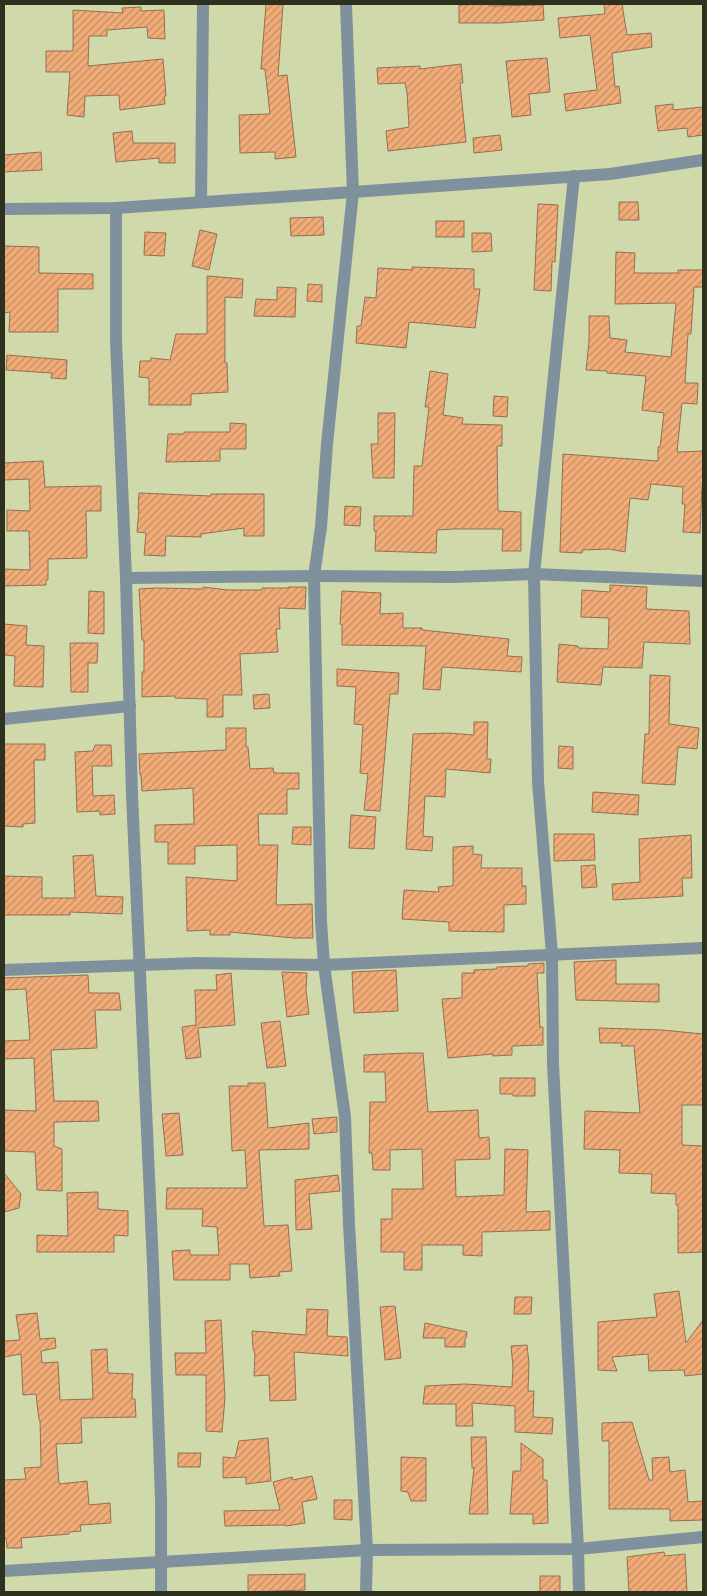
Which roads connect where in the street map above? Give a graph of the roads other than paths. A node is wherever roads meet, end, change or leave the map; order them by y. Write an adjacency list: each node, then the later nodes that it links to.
1 (203, 4): 6 (street)
2 (346, 4): 5 (street)
3 (703, 160): 4 (street)
4 (574, 176): 5 (street); 9 (street)
5 (353, 192): 6 (street); 10 (street)
6 (201, 202): 7 (street)
7 (116, 208): 8 (street); 11 (street)
8 (4, 209)
9 (534, 574): 10 (street); 12 (street); 16 (street)
10 (314, 576): 11 (street); 18 (street)
11 (126, 578): 13 (street)
12 (703, 581)
13 (130, 706): 14 (street); 17 (street)
14 (4, 719)
15 (703, 948): 16 (street)
16 (552, 954): 18 (street); 21 (street)
17 (140, 965): 18 (street); 19 (street); 23 (street)
18 (324, 965): 22 (street)
19 (4, 970)
20 (703, 1537): 21 (street)
21 (578, 1549): 22 (street); 27 (street)
22 (367, 1550): 23 (street); 26 (street)
23 (161, 1563): 24 (street); 25 (street)
24 (4, 1571)
25 (162, 1592)
26 (366, 1592)
27 (579, 1592)

